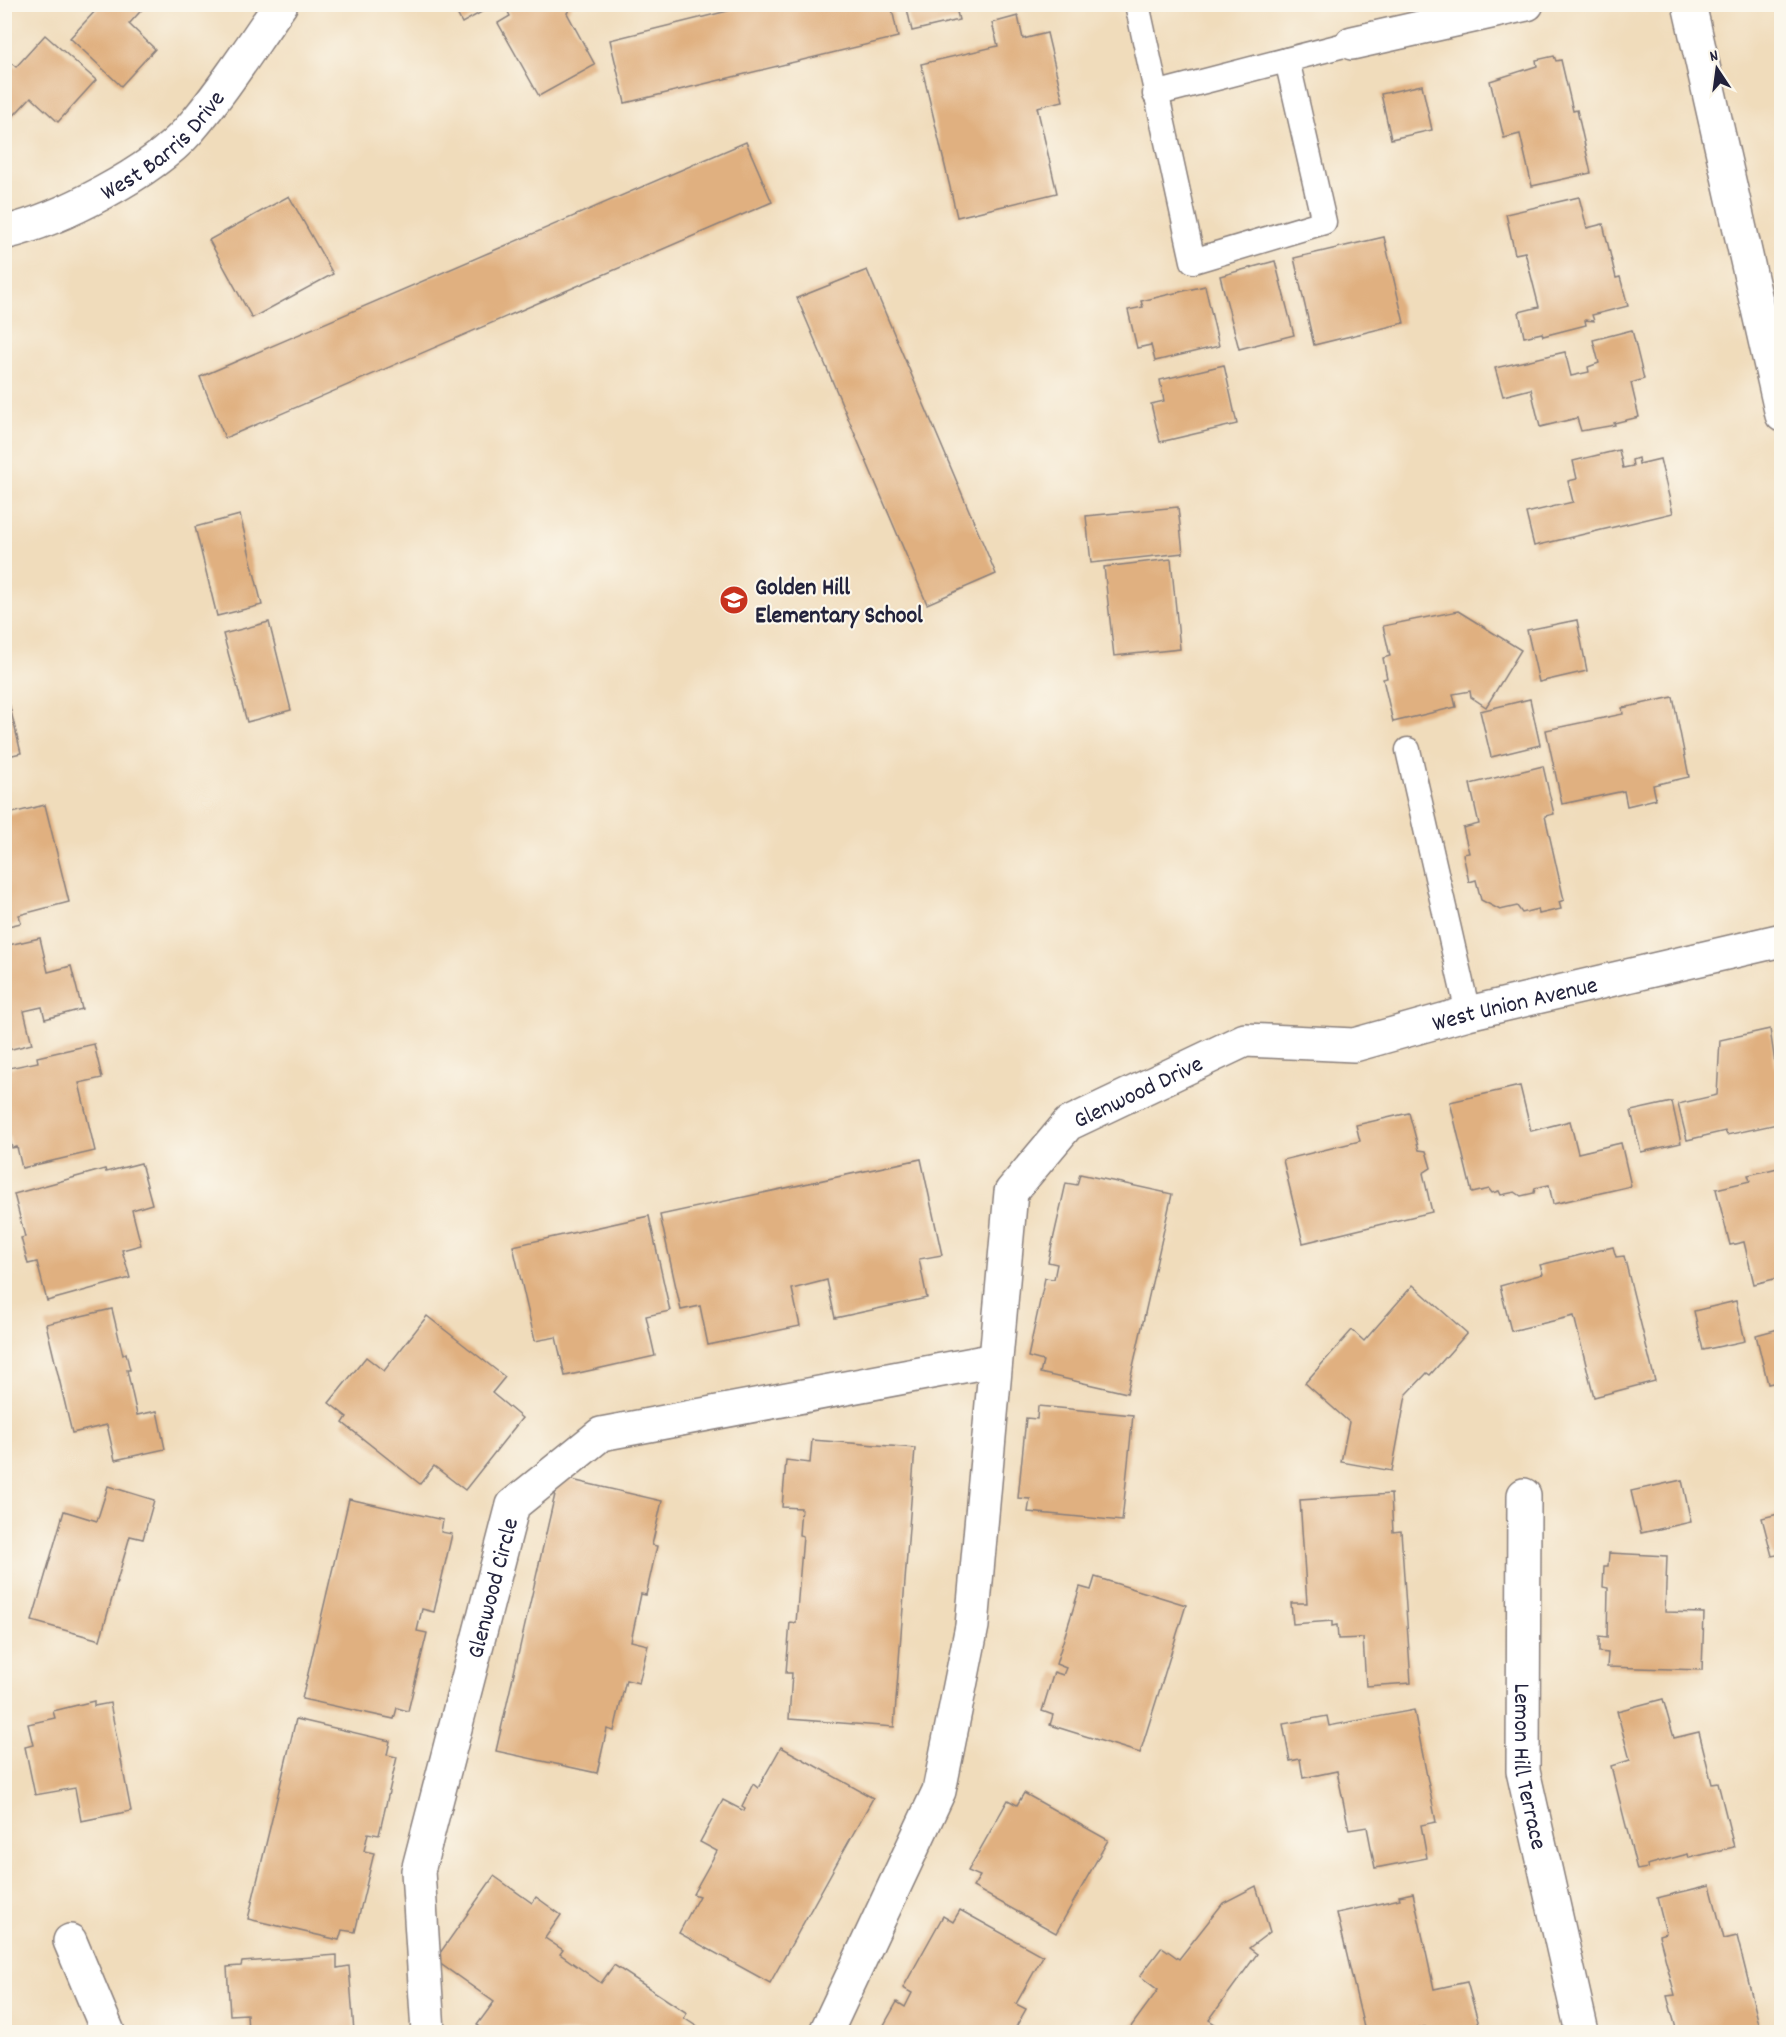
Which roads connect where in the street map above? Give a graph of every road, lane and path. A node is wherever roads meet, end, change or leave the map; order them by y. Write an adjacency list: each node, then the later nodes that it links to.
1 (281, 4): 8 (street, West Barris Drive)
2 (1137, 4): 7 (lane)
3 (1527, 4): 5 (street)
4 (1689, 4): 9 (street)
5 (1352, 43): 6 (lane)
6 (1287, 60): 7 (lane); 7 (lane)
7 (1155, 94)
8 (4, 233)
9 (1782, 415)
10 (1408, 750): 12 (lane)
11 (1782, 940): 12 (street, West Union Avenue)
12 (1468, 1013): 13 (street, West Union Avenue)
13 (1245, 1040): 14 (street, Glenwood Drive)
14 (995, 1360): 18 (street, Glenwood Circle); 19 (street, Glenwood Drive)
15 (1524, 1495): 20 (street, Lemon Hill Terrace)
16 (70, 1941): 17 (street)
17 (108, 2032)
18 (428, 2032)
19 (826, 2032)
20 (1582, 2032)

